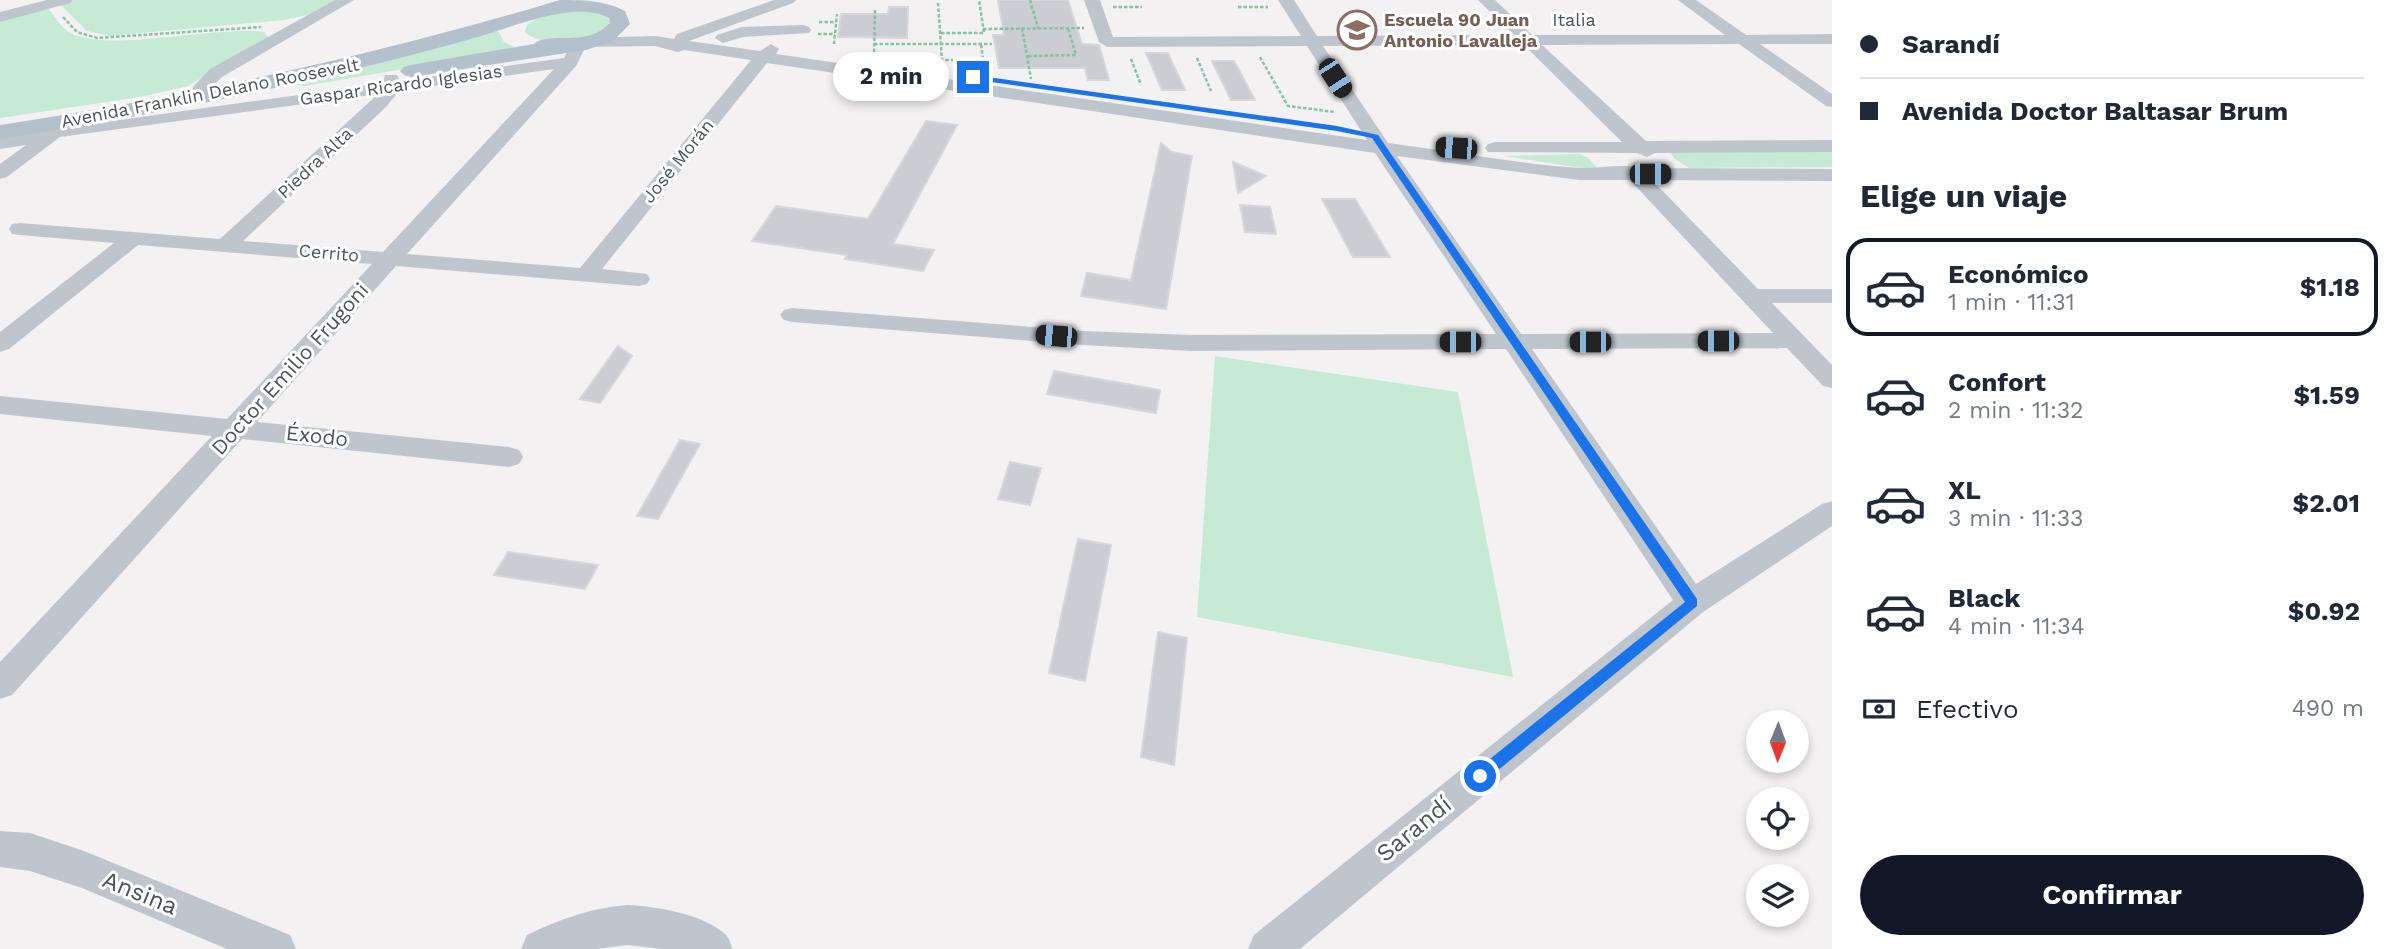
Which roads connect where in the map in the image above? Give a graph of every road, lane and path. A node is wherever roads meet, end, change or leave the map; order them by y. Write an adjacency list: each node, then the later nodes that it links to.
1 (346, 0): 53 (street)
2 (580, 0): 14 (main road, Avenida Franklin Delano Roosevelt)
3 (788, 0): 35 (street)
4 (979, 0): 24 (path)
5 (1030, 0): 22 (path)
6 (1486, 0): 30 (street)
7 (1686, 0): 28 (street)
8 (58, 2): 19 (street); 20 (path)
9 (938, 3): 26 (path)
10 (1288, 3): 13 (path); 34 (street)
11 (1093, 4): 12 (path); 27 (street)
12 (1142, 7)
13 (1238, 7)
14 (556, 8): 15 (main road); 17 (main road, Avenida Franklin Delano Roosevelt)
15 (614, 9): 35 (street); 42 (main road)
16 (875, 9): 38 (path)
17 (534, 14): 42 (main road); 48 (main road, Avenida Franklin Delano Roosevelt)
18 (837, 14): 37 (path)
19 (0, 17)
20 (267, 27)
21 (1022, 28): 22 (path); 24 (path); 44 (path)
22 (1038, 28): 23 (path)
23 (1068, 28): 27 (path); 44 (path)
24 (983, 29): 26 (path)
25 (803, 30): 36 (street)
26 (941, 33): 39 (path)
27 (1105, 35): 31 (street, Italia)
28 (1741, 38): 29 (street, Italia); 30 (street, Italia); 52 (street)
29 (1832, 38)
30 (1526, 40): 34 (street, Italia); 60 (street)
31 (1125, 41): 32 (street, Italia); 50 (path)
32 (1189, 41): 33 (street, Italia); 51 (path)
33 (1251, 41): 34 (street, Italia); 54 (path)
34 (1311, 41): 54 (street)
35 (681, 42): 36 (street); 42 (street, Gaspar Ricardo Iglesias); 43 (street)
36 (718, 43): 43 (street)
37 (834, 44)
38 (874, 44): 39 (path); 45 (path)
39 (941, 44): 40 (path); 40 (path)
40 (981, 44): 41 (path)
41 (992, 44)
42 (574, 50): 46 (main road); 47 (street, Gaspar Ricardo Iglesias); 69 (street, Doctor Emilio Frugoni)
43 (767, 54): 45 (street); 57 (street); 70 (street, José Morán)
44 (1028, 56): 49 (path)
45 (866, 62): 49 (street)
46 (348, 81): 47 (street); 48 (main road)
47 (392, 82): 53 (street, Gaspar Ricardo Iglesias); 68 (street, Piedra Alta)
48 (294, 85): 53 (main road, Avenida Franklin Delano Roosevelt)
49 (1026, 85): 57 (street)
50 (1141, 85)
51 (1211, 91)
52 (1832, 102)
53 (199, 105): 55 (main road, Avenida Franklin Delano Roosevelt)
54 (1360, 116): 57 (street)
55 (57, 131): 56 (main road, Avenida Franklin Delano Roosevelt); 58 (street); 62 (street)
56 (0, 132)
57 (1379, 142): 59 (street); 63 (street); 76 (street)
58 (0, 143)
59 (1607, 146): 60 (street); 63 (street)
60 (1638, 146): 61 (street); 64 (street)
61 (1832, 146)
62 (0, 173)
63 (1635, 174): 64 (street); 72 (street)
64 (1665, 174): 65 (street)
65 (1832, 174)
66 (20, 229): 67 (street, Cerrito)
67 (135, 237): 68 (street, Cerrito); 77 (street)
68 (227, 244): 69 (street, Cerrito)
69 (390, 258): 70 (street, Cerrito); 80 (street, Doctor Emilio Frugoni)
70 (587, 274): 71 (street, Cerrito)
71 (639, 279)
72 (1752, 296): 73 (street); 75 (street)
73 (1832, 296)
74 (792, 315): 76 (street)
75 (1794, 340): 76 (street); 78 (street)
76 (1514, 342): 83 (street)
77 (0, 344)
78 (1832, 380)
79 (0, 405): 80 (street, Éxodo)
80 (237, 428): 81 (street, Éxodo); 84 (street, Doctor Emilio Frugoni)
81 (509, 457)
82 (1832, 512): 83 (street, Sarandí)
83 (1692, 603): 89 (street, Sarandí)
84 (0, 685)
85 (0, 849): 86 (street, Ansina)
86 (276, 949)
87 (541, 949): 88 (street)
88 (712, 949)
89 (1268, 949)

